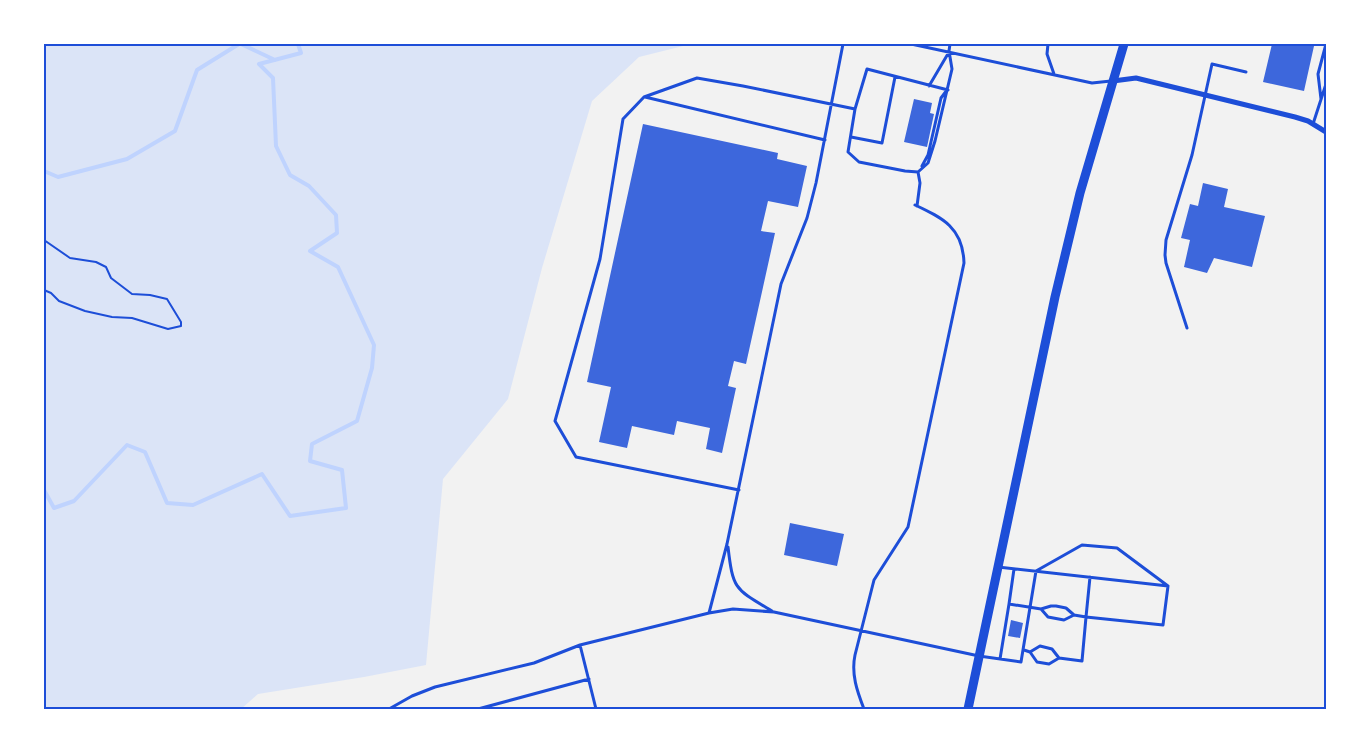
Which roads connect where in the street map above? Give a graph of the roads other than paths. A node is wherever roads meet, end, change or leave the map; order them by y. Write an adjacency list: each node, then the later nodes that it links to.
1 (843, 44): 19 (lane)
2 (911, 44): 7 (lane)
3 (950, 44): 7 (lane)
4 (1048, 44): 9 (lane)
5 (1124, 44): 11 (main road)
6 (1326, 44): 17 (lane)
7 (949, 52): 9 (lane); 13 (lane); 14 (lane)
8 (1246, 72): 15 (lane)
9 (1054, 75): 11 (lane)
10 (895, 77): 13 (lane); 20 (lane); 23 (lane)
11 (1113, 81): 15 (street); 29 (main road)
12 (1326, 84): 17 (lane)
13 (929, 86): 14 (lane)
14 (948, 90): 25 (lane)
15 (1205, 95): 21 (street); 26 (lane)
16 (644, 97): 19 (lane); 24 (lane); 27 (lane)
17 (1322, 99): 18 (lane); 21 (lane)
18 (1326, 100)
19 (832, 103): 20 (lane); 24 (lane)
20 (855, 109): 23 (lane)
21 (1313, 124): 22 (street)
22 (1326, 132)
23 (851, 137): 25 (lane)
24 (825, 140): 27 (lane)
25 (918, 172): 41 (lane)
26 (1187, 328)
27 (739, 490): 28 (lane)
28 (727, 544): 37 (lane); 38 (lane)
29 (998, 567): 30 (lane); 45 (main road)
30 (1014, 569): 31 (lane); 34 (lane)
31 (1036, 572): 32 (lane); 33 (lane); 35 (lane)
32 (1090, 577): 33 (lane); 40 (lane)
33 (1168, 586): 40 (lane)
34 (1009, 604): 35 (lane); 47 (lane)
35 (1031, 608): 36 (lane); 43 (lane)
36 (1041, 609): 39 (lane); 39 (lane)
37 (774, 612): 38 (lane); 41 (lane)
38 (709, 613): 42 (lane)
39 (1074, 615): 40 (lane)
40 (1086, 616): 46 (lane)
41 (861, 631): 45 (lane); 52 (lane)
42 (580, 645): 48 (lane); 49 (lane)
43 (1024, 650): 44 (lane); 47 (lane)
44 (1030, 652): 46 (lane); 46 (lane)
45 (978, 656): 47 (lane); 53 (main road)
46 (1059, 658)
47 (1000, 659)
48 (589, 680): 50 (lane); 51 (lane)
49 (389, 709)
50 (478, 709)
51 (596, 709)
52 (864, 709)
53 (968, 709)

